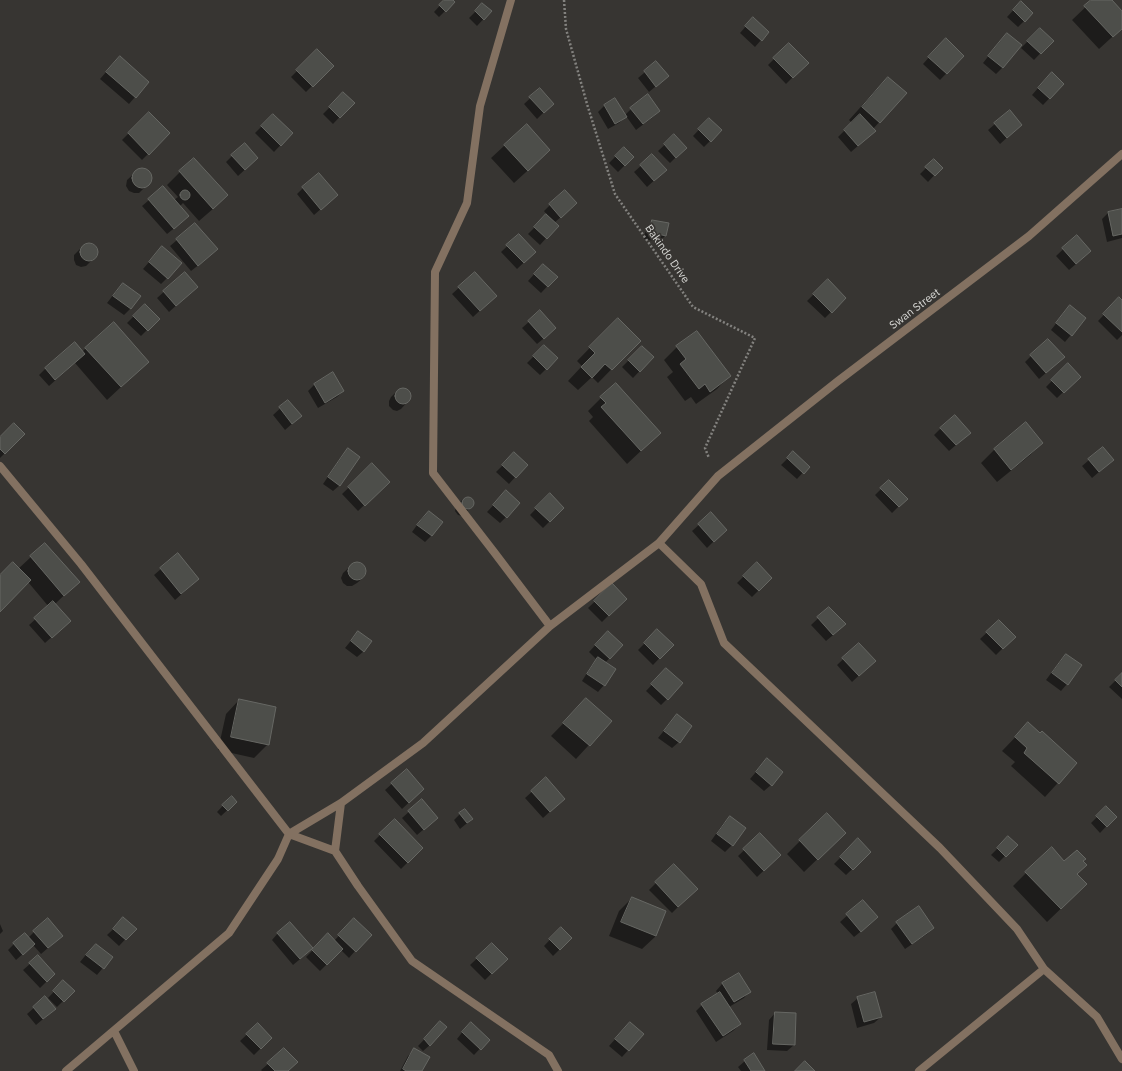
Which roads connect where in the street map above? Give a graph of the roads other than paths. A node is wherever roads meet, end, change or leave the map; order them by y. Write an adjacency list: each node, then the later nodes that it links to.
1 (511, 0): 5 (street)
2 (1122, 154): 4 (street, Swan Street)
3 (0, 466): 7 (street)
4 (659, 543): 5 (street, Swan Street); 9 (street)
5 (550, 626): 6 (street, Swan Street)
6 (341, 803): 7 (street, Swan Street); 8 (street)
7 (289, 834): 8 (street); 10 (street)
8 (335, 851): 14 (street)
9 (1044, 969): 11 (street); 15 (street)
10 (114, 1031): 12 (street); 13 (street)
11 (1122, 1059)
12 (66, 1071)
13 (134, 1071)
14 (558, 1071)
15 (919, 1071)

